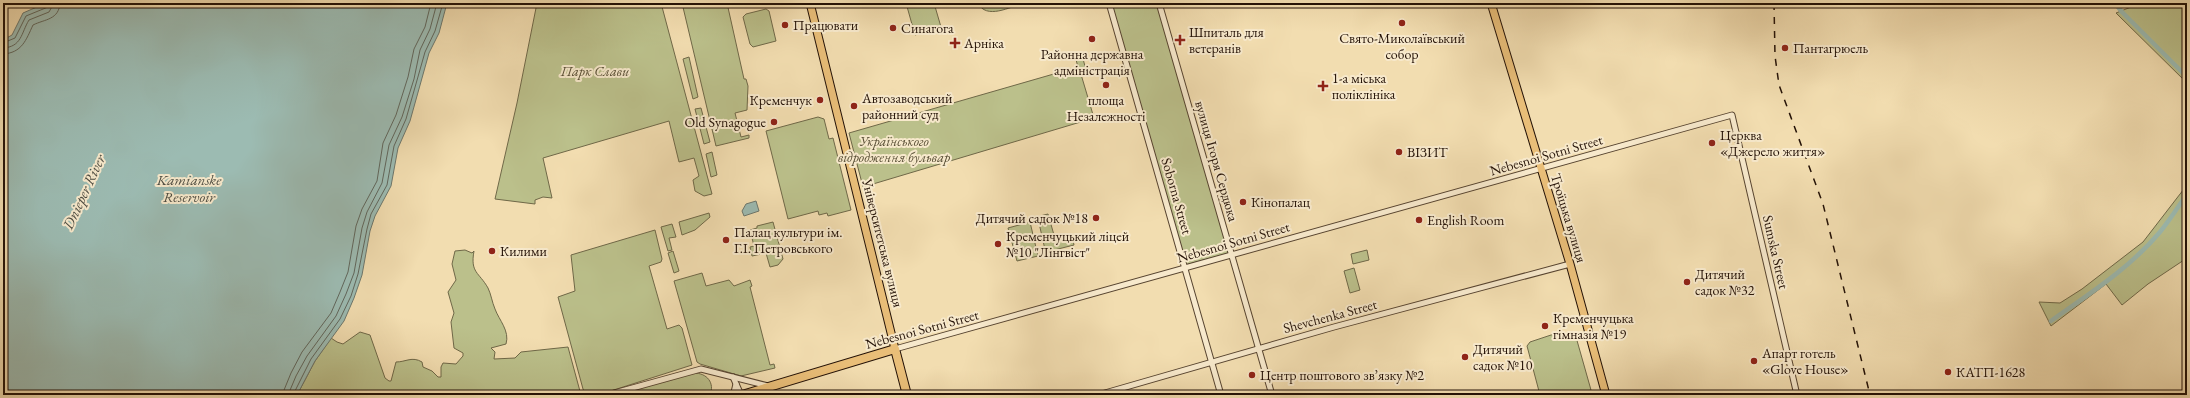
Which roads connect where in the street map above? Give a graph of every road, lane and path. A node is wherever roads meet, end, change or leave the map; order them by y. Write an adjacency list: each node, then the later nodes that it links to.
1 (810, 3): 10 (main road, Університетська вулиця)
2 (1109, 3): 9 (street, Soborna Street)
3 (1159, 3): 7 (street, вулиця Ігоря Сердюка)
4 (1491, 3): 6 (main road, Троїцька вулиця)
5 (1732, 115): 6 (street, Nebesnoi Sotni Street); 24 (street, Sumska Street)
6 (1541, 170): 7 (street, Nebesnoi Sotni Street); 8 (main road, Троїцька вулиця)
7 (1231, 256): 9 (street, Nebesnoi Sotni Street); 11 (street, вулиця Ігоря Сердюка)
8 (1570, 264): 11 (street, Shevchenka Street); 23 (main road, Троїцька вулиця)
9 (1186, 269): 10 (street, Nebesnoi Sotni Street); 12 (street, Soborna Street)
10 (896, 349): 15 (highway, Nebesnoi Sotni Street); 19 (highway)
11 (1258, 349): 12 (street, Shevchenka Street); 22 (street, вулиця Ігоря Сердюка)
12 (1212, 362): 20 (street, Shevchenka Street); 21 (street, Soborna Street)
13 (734, 377): 14 (street); 15 (street); 16 (street)
14 (736, 383): 17 (street); 18 (street)
15 (768, 386): 18 (highway, Nebesnoi Sotni Street)
16 (607, 395)
17 (731, 395)
18 (742, 395)
19 (907, 395)
20 (1098, 395)
21 (1221, 395)
22 (1272, 395)
23 (1606, 395)
24 (1797, 395)

